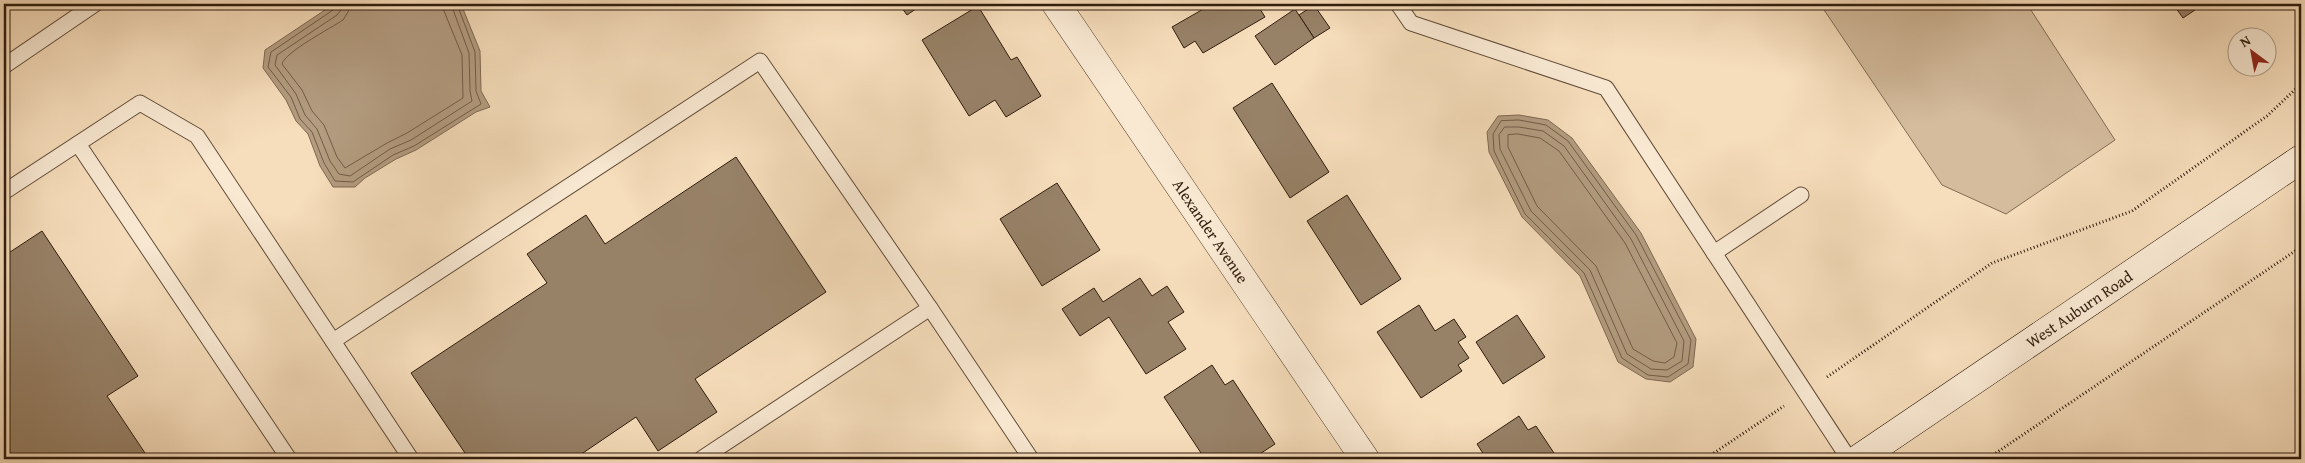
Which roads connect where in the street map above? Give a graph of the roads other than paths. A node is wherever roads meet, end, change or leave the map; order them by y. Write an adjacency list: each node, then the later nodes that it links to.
1 (95, 4): 4 (lane)
2 (1056, 4): 16 (street, Alexander Avenue)
3 (1398, 4): 9 (lane)
4 (4, 66)
5 (78, 144): 7 (lane); 11 (lane); 12 (lane)
6 (2301, 160): 18 (street, West Auburn Road)
7 (4, 192)
8 (1801, 195): 9 (lane)
9 (1714, 253): 17 (lane)
10 (930, 308): 11 (lane); 14 (lane); 15 (lane)
11 (333, 341): 13 (lane)
12 (289, 459)
13 (411, 459)
14 (700, 459)
15 (1031, 459)
16 (1365, 459)
17 (1849, 459)
18 (1858, 459)

